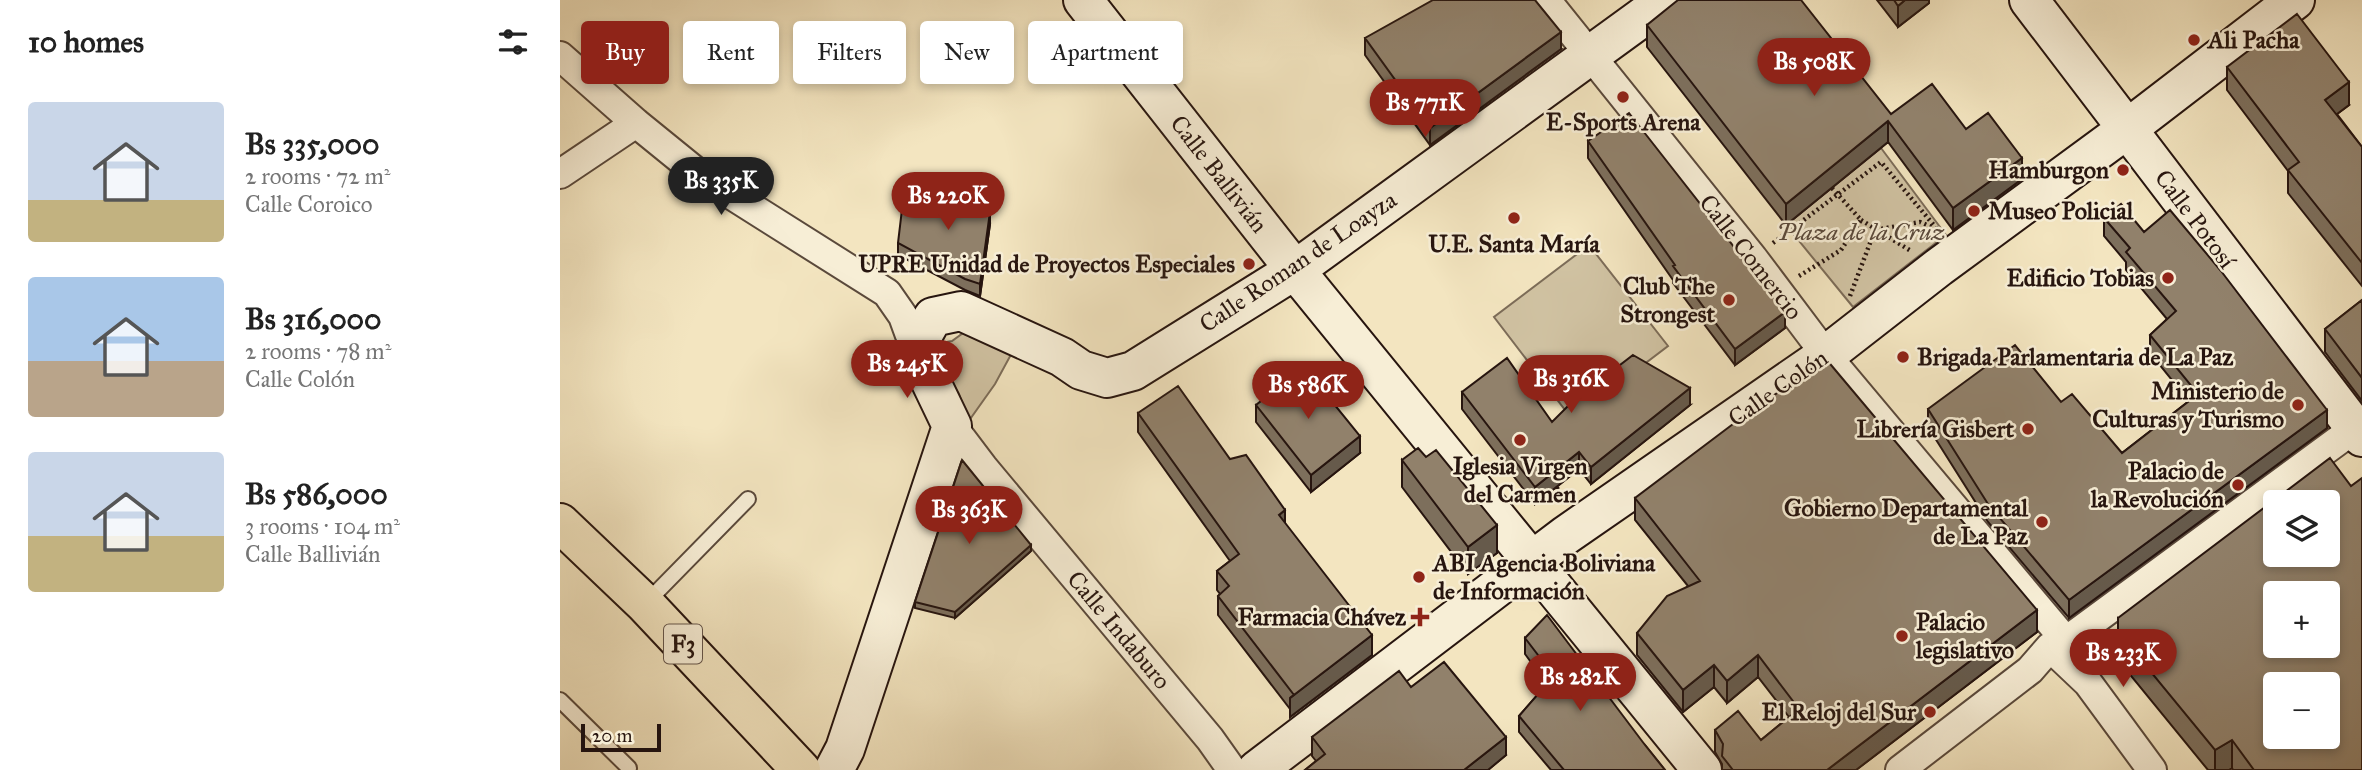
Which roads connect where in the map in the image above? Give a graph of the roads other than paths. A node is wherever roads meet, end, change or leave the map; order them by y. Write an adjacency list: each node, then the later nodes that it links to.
1 (1083, 0): 11 (main road, Calle Ballivián)
2 (1546, 0): 6 (street, Calle Comercio)
3 (1666, 0): 6 (main road, Calle Roman de Loayza)
4 (2029, 0): 9 (main road, Calle Potosí)
5 (2295, 0): 9 (main road, Calle Colón)
6 (1590, 56): 11 (main road, Calle Roman de Loayza); 13 (street, Calle Comercio)
7 (560, 57): 8 (street)
8 (636, 123): 10 (street); 12 (street)
9 (2127, 129): 13 (main road, Calle Colón); 15 (main road, Calle Potosí)
10 (560, 174)
11 (1295, 270): 12 (main road, Calle Roman de Loayza); 18 (main road, Calle Ballivián)
12 (915, 349): 14 (main road, Calle Indaburo)
13 (1826, 355): 18 (main road, Calle Colón); 20 (street, Calle Comercio)
14 (952, 426): 24 (main road); 25 (street, Calle Indaburo)
15 (2360, 430): 20 (street)
16 (748, 499): 19 (lane)
17 (560, 523): 19 (main road, F3)
18 (1533, 562): 26 (main road, Calle Colón); 27 (main road, Calle Ballivián)
19 (645, 604): 23 (main road, F3)
20 (2058, 644): 28 (street); 29 (street, Calle Comercio)
21 (560, 700): 22 (lane)
22 (629, 768)
23 (801, 770)
24 (834, 770)
25 (1232, 770)
26 (1257, 770)
27 (1702, 770)
28 (1900, 770)
29 (2152, 770)

